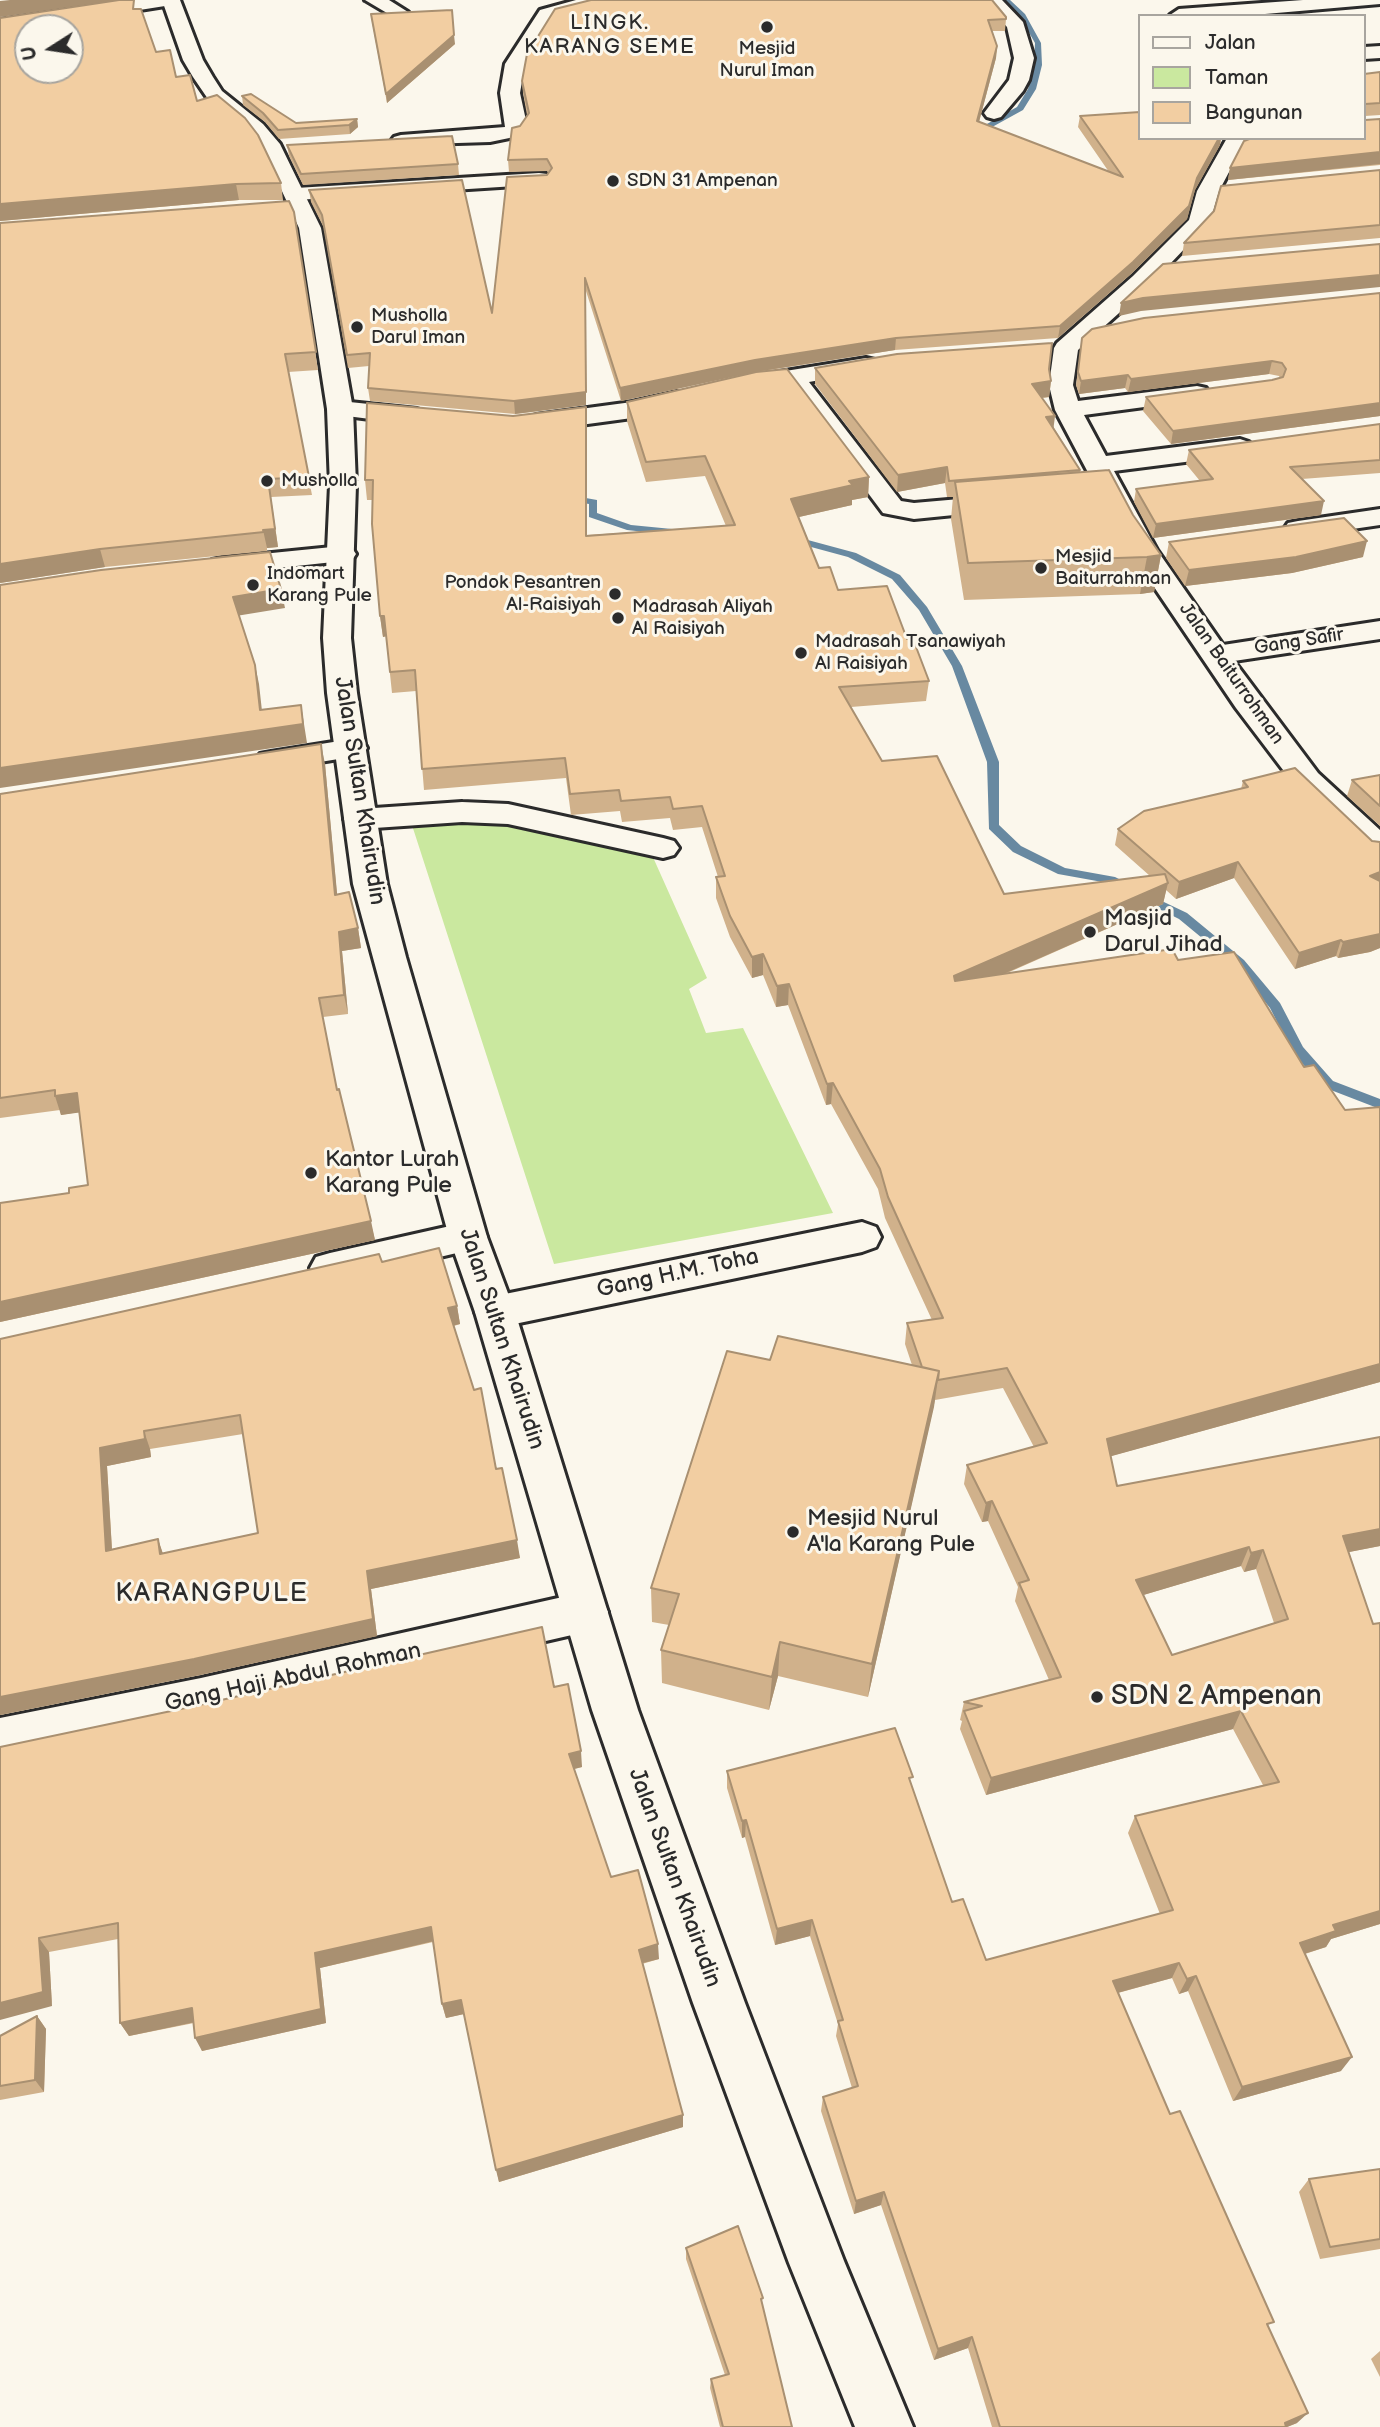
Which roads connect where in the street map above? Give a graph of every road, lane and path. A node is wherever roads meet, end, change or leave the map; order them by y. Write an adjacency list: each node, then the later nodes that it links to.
1 (165, 0): 11 (street)
2 (171, 0): 18 (street, Jalan Sultan Khairudin)
3 (374, 0): 8 (street)
4 (589, 0): 14 (street)
5 (992, 0): 12 (street)
6 (1166, 0): 9 (street)
7 (1375, 0): 10 (street)
8 (399, 12)
9 (1178, 14)
10 (1192, 14)
11 (0, 26)
12 (994, 113)
13 (1237, 140): 17 (street)
14 (387, 142)
15 (539, 179): 18 (street)
16 (1234, 188): 17 (street)
17 (1208, 191): 20 (street)
18 (292, 204): 26 (street, Jalan Sultan Khairudin)
19 (1185, 264): 20 (street)
20 (1154, 268): 22 (street)
21 (1130, 324): 22 (street)
22 (1061, 344): 27 (street, Jalan Baiturrohman)
23 (894, 360): 24 (street)
24 (794, 378): 29 (street); 32 (street)
25 (1222, 390): 27 (street)
26 (340, 409): 28 (street); 37 (street, Jalan Sultan Khairudin)
27 (1068, 410): 31 (street, Jalan Baiturrohman)
28 (444, 420)
29 (527, 424)
30 (1260, 444): 31 (street)
31 (1097, 465): 36 (street, Jalan Baiturrohman)
32 (1033, 501)
33 (1380, 517): 34 (street)
34 (1266, 533)
35 (1170, 546): 36 (street)
36 (1143, 550): 40 (street, Jalan Baiturrohman)
37 (342, 554): 38 (street); 41 (street, Jalan Sultan Khairudin)
38 (202, 568)
39 (1380, 630): 40 (street, Gang Safir)
40 (1217, 655): 44 (street, Jalan Baiturrohman)
41 (352, 748): 42 (street); 45 (street, Jalan Sultan Khairudin)
42 (244, 765)
43 (1355, 782): 44 (street)
44 (1317, 789): 47 (street, Jalan Baiturrohman)
45 (360, 819): 46 (street); 48 (street, Jalan Sultan Khairudin)
46 (663, 848)
47 (1380, 848)
48 (468, 1237): 50 (street); 51 (street, Jalan Sultan Khairudin)
49 (862, 1237): 51 (street, Gang H.M. Toha)
50 (293, 1276)
51 (495, 1311): 52 (street, Jalan Sultan Khairudin)
52 (585, 1612): 53 (street, Gang Haji Abdul Rohman); 54 (street, Jalan Sultan Khairudin)
53 (0, 1740)
54 (884, 2427)

